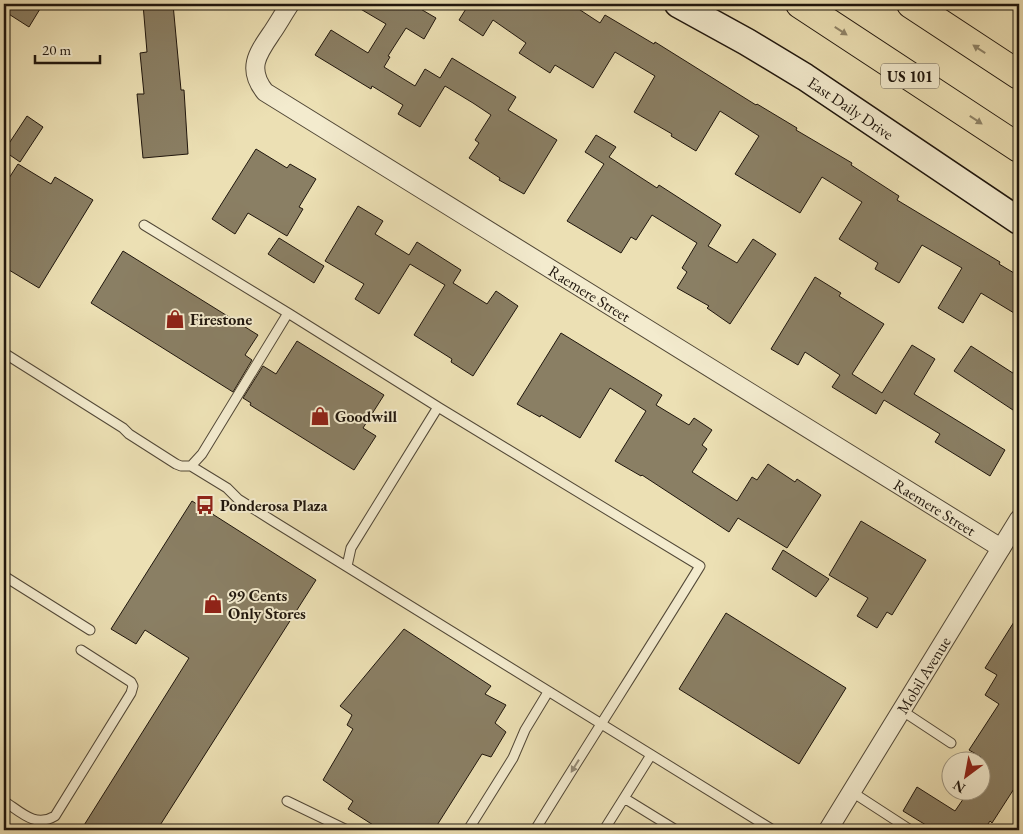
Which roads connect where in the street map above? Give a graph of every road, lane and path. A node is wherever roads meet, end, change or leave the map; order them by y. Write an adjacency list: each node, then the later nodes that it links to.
1 (290, 4): 14 (street, Raemere Street)
2 (678, 4): 7 (main road, East Daily Drive)
3 (800, 4): 6 (highway, US 101, one-way to 6)
4 (911, 4): 5 (highway, one-way to 4)
5 (1019, 75)
6 (1019, 148)
7 (1019, 222)
8 (144, 225): 9 (lane)
9 (288, 313): 11 (lane); 12 (lane)
10 (4, 353): 12 (lane)
11 (438, 407): 15 (lane); 21 (lane)
12 (191, 466): 15 (lane)
13 (1019, 519): 14 (street, Mobil Avenue)
14 (1001, 548): 20 (street, Mobil Avenue)
15 (348, 566): 19 (lane)
16 (4, 576): 17 (lane)
17 (90, 630)
18 (81, 650): 26 (lane)
19 (548, 692): 21 (lane); 30 (lane)
20 (901, 710): 22 (lane); 24 (street, Mobil Avenue)
21 (600, 724): 23 (lane); 31 (lane, one-way to 31)
22 (951, 742)
23 (650, 755): 25 (lane); 34 (lane)
24 (852, 792): 28 (lane); 35 (street, Mobil Avenue)
25 (624, 798): 32 (lane); 33 (lane)
26 (4, 801)
27 (287, 801): 29 (lane)
28 (909, 829)
29 (346, 830)
30 (468, 830)
31 (535, 830)
32 (604, 830)
33 (676, 830)
34 (773, 830)
35 (828, 830)

